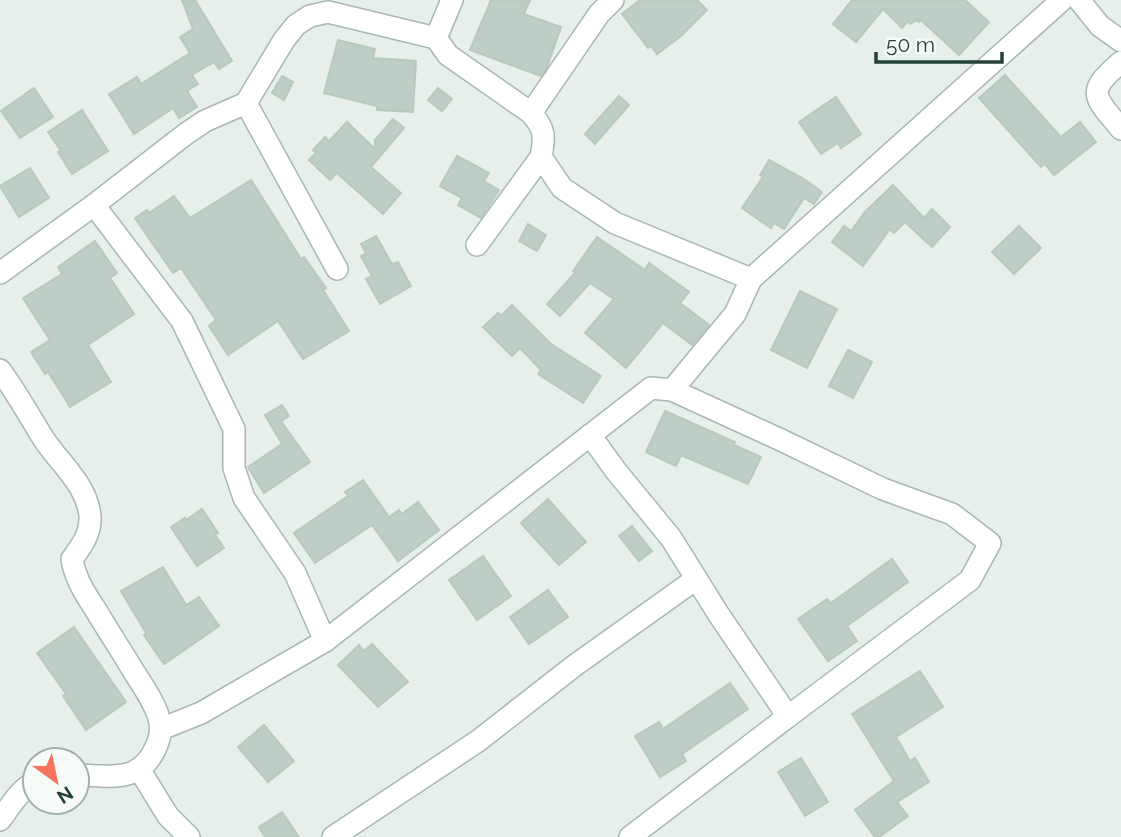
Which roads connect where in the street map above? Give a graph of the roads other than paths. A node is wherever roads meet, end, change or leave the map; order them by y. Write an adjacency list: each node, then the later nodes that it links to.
1 (452, 0): 7 (street)
2 (613, 0): 11 (street)
3 (1062, 0): 18 (street)
4 (1079, 0): 6 (street)
5 (324, 6): 7 (street); 10 (street)
6 (1100, 26): 8 (street); 9 (street)
7 (436, 38): 11 (street)
8 (1121, 41)
9 (1119, 63): 12 (street)
10 (246, 103): 14 (street); 16 (street)
11 (531, 113): 13 (street)
12 (1121, 129)
13 (541, 156): 15 (street); 18 (street)
14 (94, 205): 17 (street); 23 (street)
15 (477, 246)
16 (337, 269)
17 (0, 273)
18 (751, 279): 20 (street)
19 (0, 370): 25 (street)
20 (672, 390): 21 (street); 24 (street)
21 (590, 435): 22 (street); 23 (street)
22 (696, 579): 24 (street); 31 (street)
23 (325, 641): 25 (street)
24 (786, 718): 32 (street)
25 (161, 729): 26 (street)
26 (139, 769): 27 (street); 30 (street)
27 (91, 775)
28 (21, 793): 29 (street)
29 (0, 820)
30 (189, 837)
31 (333, 837)
32 (630, 837)

